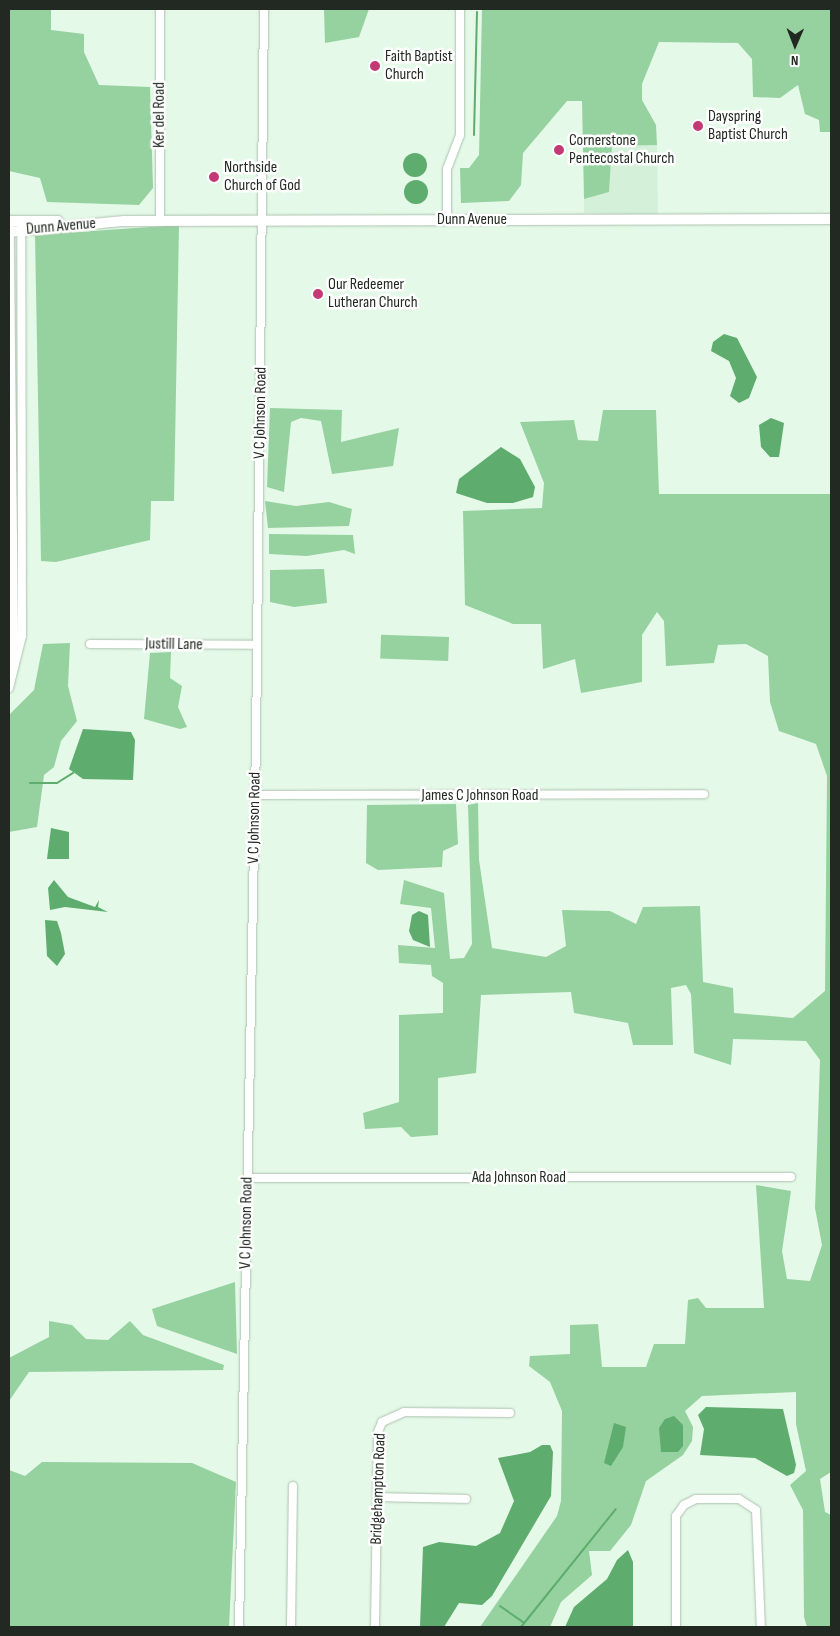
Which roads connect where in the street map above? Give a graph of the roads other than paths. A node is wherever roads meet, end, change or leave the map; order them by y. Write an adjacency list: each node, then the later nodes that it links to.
1 (160, 9): 7 (street, Ker del Road)
2 (264, 9): 5 (street, V C Johnson Road)
3 (460, 9): 6 (street)
4 (831, 219): 6 (main road, Dunn Avenue)
5 (264, 220): 6 (main road, Dunn Avenue); 7 (main road, Dunn Avenue); 14 (street, V C Johnson Road)
6 (447, 220)
7 (160, 221): 8 (main road, Dunn Avenue)
8 (13, 226): 9 (street); 10 (street)
9 (11, 435): 10 (street); 11 (street)
10 (21, 435): 12 (street)
11 (11, 548): 12 (street); 15 (street)
12 (22, 548): 16 (street)
13 (90, 644): 14 (street, Justill Lane)
14 (258, 645): 18 (street, V C Johnson Road)
15 (9, 668)
16 (9, 688)
17 (704, 794): 18 (street, James C Johnson Road)
18 (255, 795): 20 (street, V C Johnson Road)
19 (791, 1177): 20 (street, Ada Johnson Road)
20 (248, 1178): 25 (street, V C Johnson Road)
21 (510, 1413): 23 (street, Bridgehampton Road)
22 (293, 1486): 26 (street)
23 (377, 1497): 24 (street); 27 (street, Bridgehampton Road)
24 (466, 1499)
25 (239, 1627)
26 (290, 1627)
27 (375, 1627)
28 (676, 1627): 29 (street)
29 (761, 1627)

